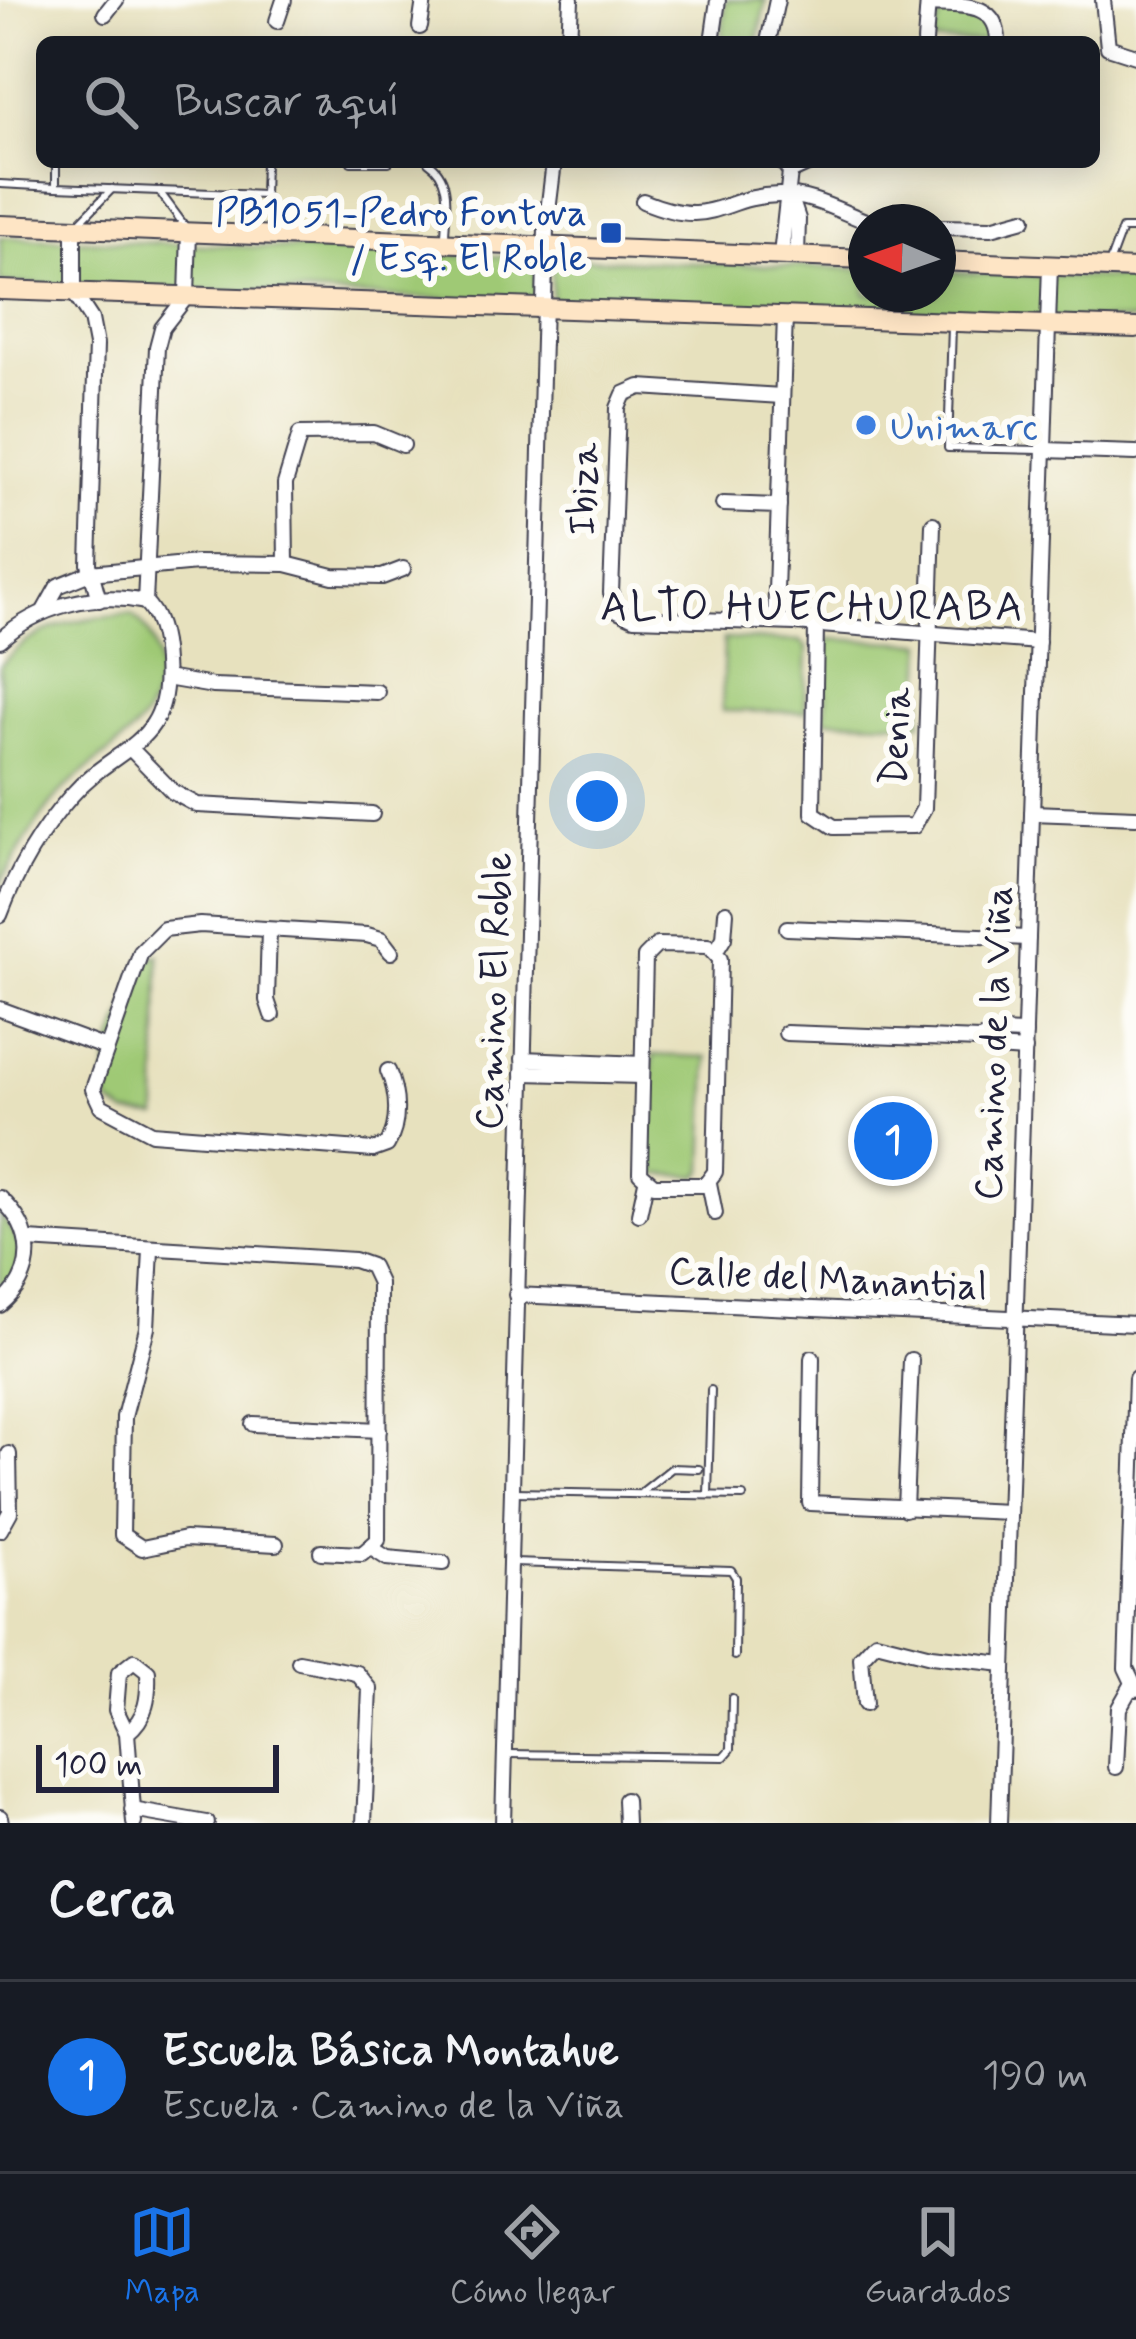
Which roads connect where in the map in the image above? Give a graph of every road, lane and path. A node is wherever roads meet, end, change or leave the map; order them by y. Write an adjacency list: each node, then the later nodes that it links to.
1 (116, 0): 9 (street)
2 (284, 0): 10 (street)
3 (424, 0): 11 (street)
4 (572, 0): 12 (street)
5 (718, 0): 13 (street)
6 (778, 0): 14 (street)
7 (1103, 0): 17 (street)
8 (928, 2): 15 (street); 16 (street)
9 (105, 14)
10 (277, 21)
11 (420, 27)
12 (569, 36)
13 (713, 36)
14 (769, 36)
15 (925, 36)
16 (998, 36)
17 (1136, 56)
18 (56, 168): 24 (lane)
19 (266, 168): 27 (lane)
20 (436, 168): 38 (lane)
21 (553, 168): 39 (street, Camino El Roble)
22 (787, 168): 28 (street)
23 (0, 184): 24 (lane)
24 (56, 187): 25 (lane)
25 (112, 189): 26 (lane); 34 (lane)
26 (159, 190): 27 (lane); 36 (lane)
27 (264, 195): 37 (lane)
28 (790, 195): 29 (street); 30 (street); 40 (street)
29 (643, 201)
30 (848, 215)
31 (1024, 219): 33 (street)
32 (0, 225): 34 (street)
33 (956, 227)
34 (74, 228): 36 (street); 47 (street)
35 (1136, 229): 44 (lane)
36 (189, 232): 37 (street); 48 (street)
37 (291, 235): 38 (street)
38 (445, 242): 39 (street)
39 (546, 247): 40 (street); 49 (street, Camino El Roble)
40 (789, 256): 41 (street)
41 (848, 258)
42 (956, 262): 43 (street)
43 (1050, 266): 44 (street); 52 (street, Camino de la Viña)
44 (1108, 268): 45 (street)
45 (1136, 269)
46 (0, 290): 47 (street)
47 (74, 293): 48 (street); 64 (street)
48 (187, 296): 49 (street); 63 (street)
49 (544, 308): 50 (street); 91 (street, Camino El Roble)
50 (785, 315): 51 (street); 54 (street)
51 (952, 322): 52 (street); 56 (lane)
52 (1049, 326): 53 (street); 56 (street, Camino de la Viña)
53 (1136, 328)
54 (782, 396): 59 (street); 68 (street, Ibiza)
55 (403, 445): 61 (street)
56 (1045, 450): 57 (street); 72 (street, Camino de la Viña)
57 (1136, 453)
58 (723, 504): 59 (street)
59 (779, 506): 68 (street)
60 (933, 524): 70 (street)
61 (286, 564): 62 (street); 63 (street)
62 (403, 569)
63 (146, 570): 64 (street); 66 (street)
64 (90, 573): 65 (street); 67 (street)
65 (99, 600): 66 (street); 67 (street)
66 (145, 602): 73 (street)
67 (44, 610): 71 (street)
68 (775, 622): 69 (street, Ibiza)
69 (816, 625): 70 (street, Ibiza); 70 (street, Denia)
70 (932, 637): 72 (street, Ibiza)
71 (0, 640)
72 (1038, 642): 76 (street, Camino de la Viña)
73 (166, 678): 74 (street); 75 (street)
74 (377, 692)
75 (131, 749): 77 (street); 80 (street)
76 (1032, 812): 78 (street); 83 (street, Camino de la Viña)
77 (372, 814)
78 (1136, 817)
79 (726, 912): 84 (street)
80 (0, 915)
81 (787, 928): 83 (street)
82 (269, 930): 85 (street); 87 (street); 90 (street)
83 (1028, 938): 89 (street, Camino de la Viña)
84 (716, 951): 92 (street); 95 (street)
85 (391, 952)
86 (0, 1009): 90 (street)
87 (272, 1015)
88 (786, 1033): 89 (street)
89 (1025, 1042): 103 (street, Camino de la Viña)
90 (106, 1048): 93 (street)
91 (523, 1066): 92 (street); 101 (street, Camino El Roble)
92 (642, 1070): 94 (street)
93 (388, 1071)
94 (646, 1182): 95 (street); 98 (street)
95 (710, 1183): 97 (street)
96 (0, 1198): 99 (street)
97 (715, 1213)
98 (639, 1214)
99 (28, 1240): 100 (street); 102 (street)
100 (151, 1250): 110 (street); 122 (street)
101 (516, 1295): 103 (street, Calle del Manantial); 114 (street, Camino El Roble)
102 (0, 1305)
103 (1015, 1319): 104 (street, Calle del Manantial); 120 (street, Camino de la Viña)
104 (1136, 1324)
105 (812, 1358): 119 (street)
106 (911, 1360): 119 (street)
107 (1136, 1378): 111 (street)
108 (710, 1390): 116 (lane)
109 (253, 1424): 110 (street)
110 (379, 1430): 123 (street)
111 (1135, 1437): 118 (street)
112 (9, 1454): 121 (street)
113 (699, 1469): 115 (lane)
114 (512, 1492): 115 (lane); 126 (street, Camino El Roble)
115 (638, 1493): 116 (lane)
116 (708, 1495): 117 (lane)
117 (743, 1496)
118 (1134, 1499): 127 (street)
119 (905, 1509): 120 (street)
120 (1009, 1512): 130 (street, Camino de la Viña)
121 (0, 1530)
122 (277, 1544)
123 (373, 1549): 124 (street); 125 (street)
124 (321, 1552)
125 (442, 1563)
126 (510, 1563): 128 (lane); 135 (street, Camino El Roble)
127 (1131, 1634): 131 (street)
128 (735, 1656)
129 (299, 1662): 140 (street)
130 (1004, 1664): 133 (street); 143 (street, Camino de la Viña)
131 (1134, 1687): 136 (street)
132 (732, 1699): 135 (lane)
133 (865, 1705)
134 (127, 1733): 134 (street); 138 (street)
135 (505, 1754): 141 (street, Camino El Roble)
136 (1116, 1767)
137 (626, 1800): 142 (street)
138 (134, 1816): 139 (street)
139 (207, 1823)
140 (364, 1823)
141 (503, 1823)
142 (626, 1823)
143 (999, 1823)

